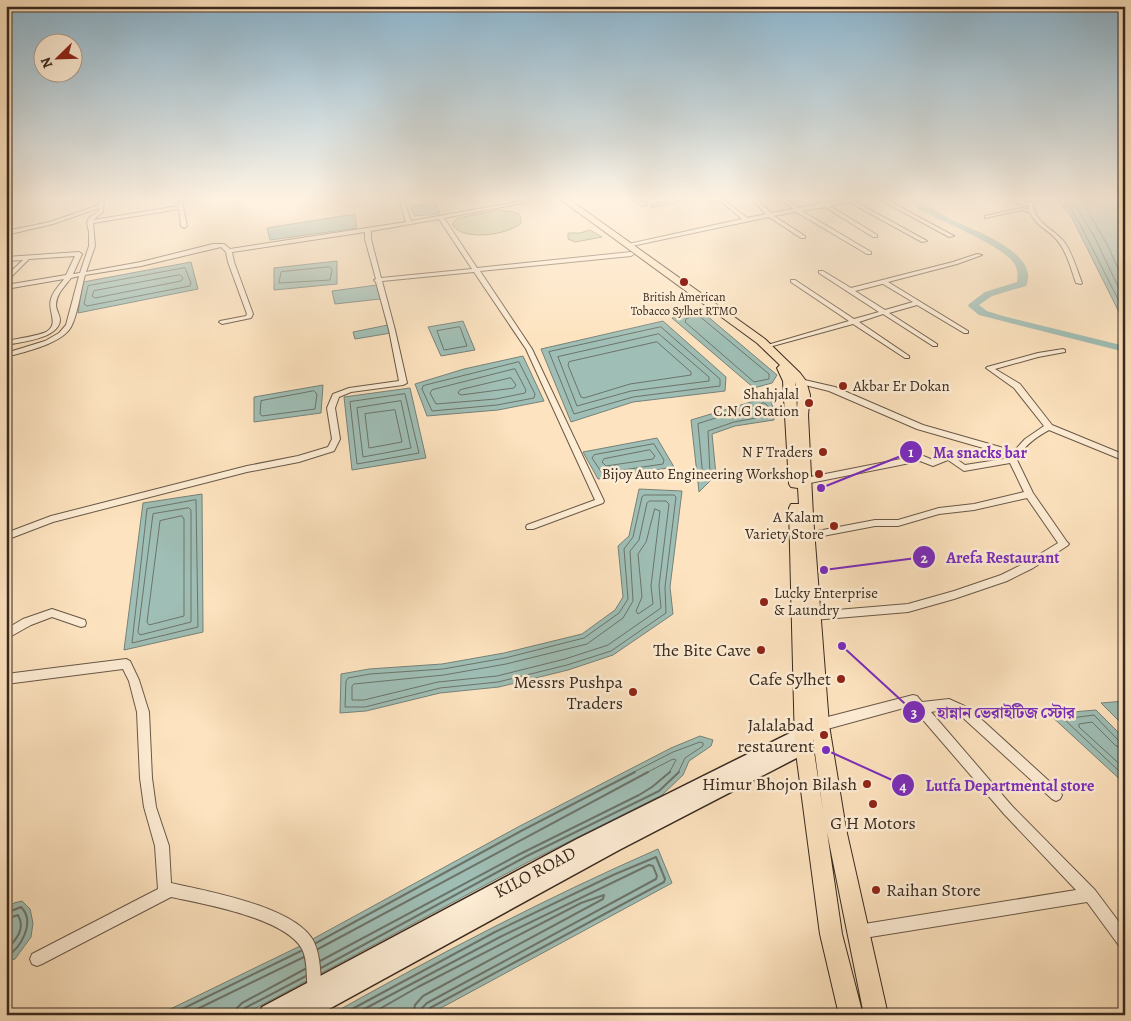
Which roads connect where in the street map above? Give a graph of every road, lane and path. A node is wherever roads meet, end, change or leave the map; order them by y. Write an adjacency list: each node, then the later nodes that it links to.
1 (92, 247): 20 (street)
2 (210, 247): 20 (street)
3 (224, 247): 13 (street)
4 (258, 247): 13 (street)
5 (370, 247): 23 (street)
6 (460, 247): 18 (street)
7 (624, 247): 12 (main road)
8 (625, 247): 12 (main road)
9 (642, 247): 12 (street)
10 (858, 247): 14 (street)
11 (1064, 247): 26 (street)
12 (629, 250): 18 (street); 36 (main road); 54 (main road)
13 (229, 251): 32 (street)
14 (869, 253)
15 (979, 255): 25 (street)
16 (6, 259): 17 (street)
17 (28, 259): 21 (street); 22 (street)
18 (475, 269): 23 (street); 46 (street)
19 (821, 272): 28 (street)
20 (82, 274): 21 (street); 38 (street)
21 (68, 278): 27 (street); 34 (street)
22 (6, 280)
23 (378, 280): 48 (street)
24 (793, 281): 31 (street)
25 (885, 283): 28 (street); 29 (street)
26 (1079, 283)
27 (6, 287)
28 (851, 290): 30 (street)
29 (917, 303): 30 (street); 33 (street)
30 (884, 311): 31 (street); 35 (street)
31 (853, 321): 36 (street); 39 (street)
32 (222, 322)
33 (966, 332)
34 (6, 343)
35 (935, 345)
36 (766, 346): 40 (main road)
37 (1063, 351): 41 (street)
38 (6, 354)
39 (908, 357)
40 (800, 381): 42 (street); 44 (main road)
41 (1049, 427): 42 (street); 43 (street)
42 (1014, 457): 44 (street); 45 (street)
43 (1125, 458)
44 (805, 481): 47 (main road)
45 (1030, 494): 47 (street); 49 (street)
46 (530, 527)
47 (807, 536): 49 (main road)
48 (6, 537)
49 (813, 616): 54 (main road)
50 (81, 623): 51 (street)
51 (6, 635)
52 (6, 679): 56 (street)
53 (921, 708): 54 (street); 55 (street); 57 (street)
54 (809, 735): 58 (main road); 61 (street, KILO ROAD); 64 (main road)
55 (1056, 795)
56 (165, 893): 60 (street); 61 (street)
57 (1090, 895): 58 (street); 59 (street)
58 (858, 932): 65 (main road)
59 (1125, 942)
60 (37, 958)
61 (315, 997): 62 (street, KILO ROAD); 63 (street, KILO ROAD)
62 (270, 1015)
63 (296, 1015)
64 (851, 1015)
65 (876, 1015)

